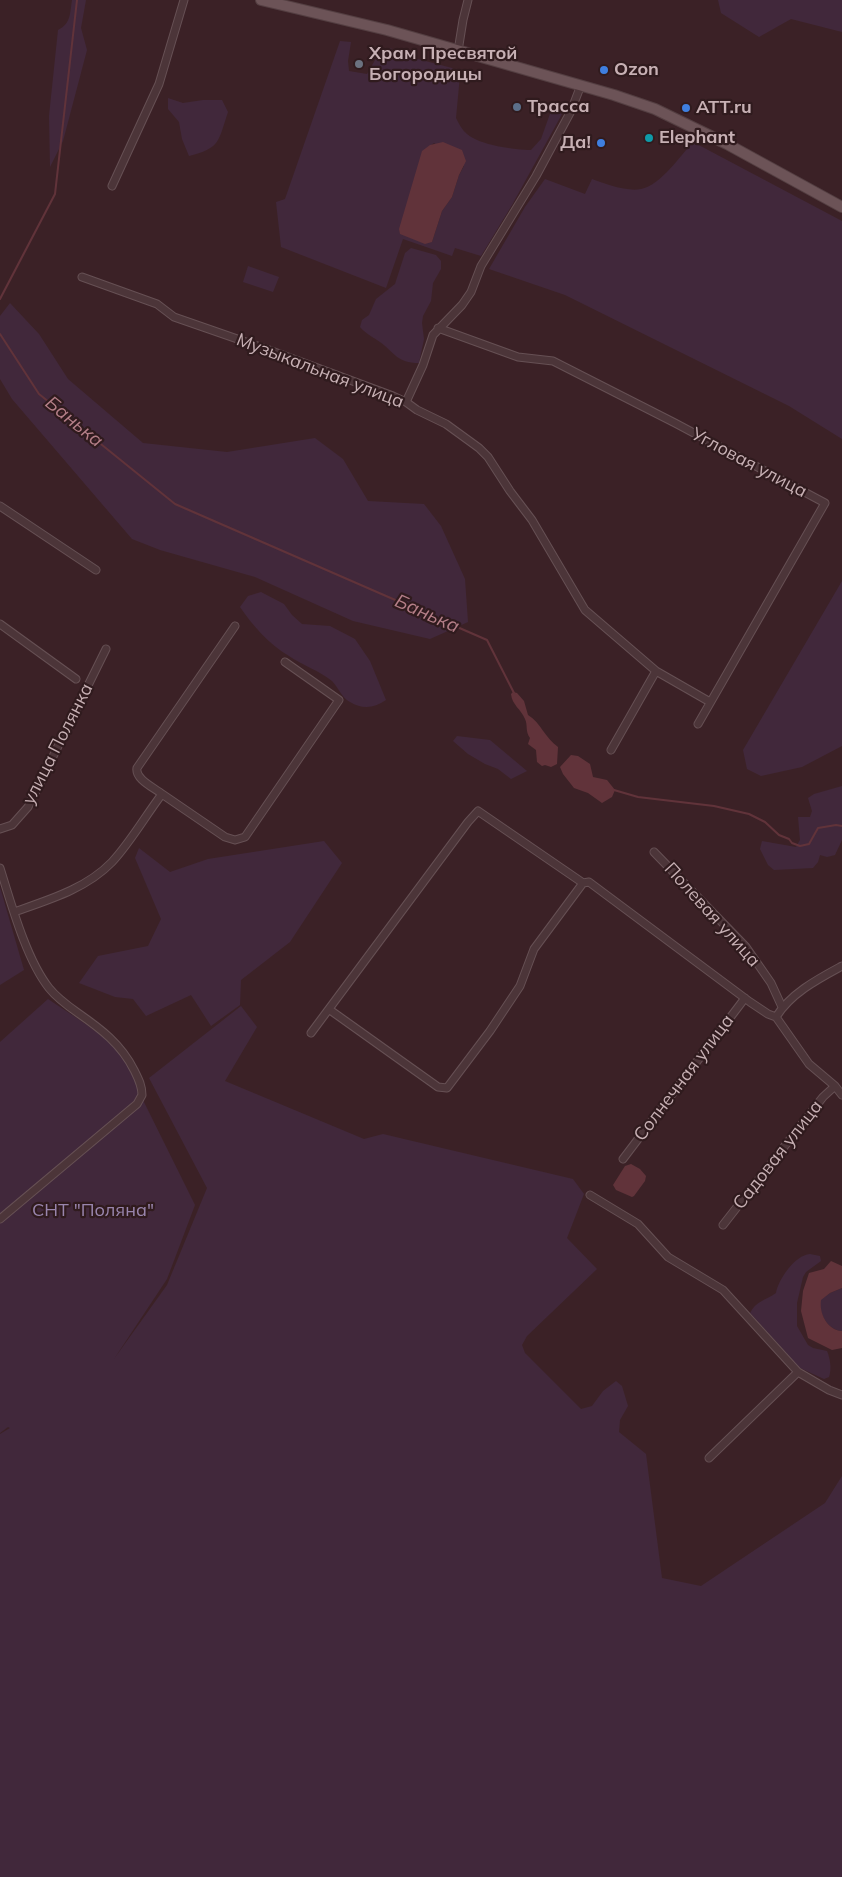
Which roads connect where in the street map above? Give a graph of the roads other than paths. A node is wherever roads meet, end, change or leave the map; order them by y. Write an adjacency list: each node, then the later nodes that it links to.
1 (184, 0): 6 (street)
2 (261, 0): 4 (main road)
3 (468, 0): 4 (street)
4 (458, 51): 5 (main road)
5 (581, 85): 7 (main road); 9 (street)
6 (112, 186)
7 (839, 204)
8 (82, 277): 10 (street, Музыкальная улица)
9 (438, 328): 10 (street); 19 (street, Угловая улица)
10 (406, 402): 17 (street, Музыкальная улица)
11 (0, 506): 12 (street)
12 (96, 570)
13 (0, 624): 18 (street)
14 (235, 626): 22 (street)
15 (106, 650): 23 (street, улица Полянка)
16 (284, 662): 22 (street)
17 (656, 671): 19 (street, Музыкальная улица); 21 (street)
18 (76, 678)
19 (710, 702): 20 (street, Угловая улица)
20 (698, 724)
21 (611, 750)
22 (162, 794): 27 (street)
23 (0, 829)
24 (654, 852): 30 (street, Полевая улица)
25 (0, 868): 27 (street)
26 (583, 883): 29 (street); 31 (street); 31 (street)
27 (14, 912): 38 (street)
28 (842, 966): 30 (street)
29 (745, 998): 32 (street); 36 (street, Солнечная улица)
30 (782, 1006): 32 (street)
31 (330, 1010): 33 (street)
32 (776, 1017): 34 (street)
33 (311, 1033)
34 (835, 1086): 35 (street); 39 (street, Садовая улица)
35 (842, 1094)
36 (623, 1159)
37 (590, 1195): 40 (street)
38 (0, 1219)
39 (724, 1225)
40 (798, 1372): 41 (street); 42 (street)
41 (842, 1395)
42 (709, 1458)

